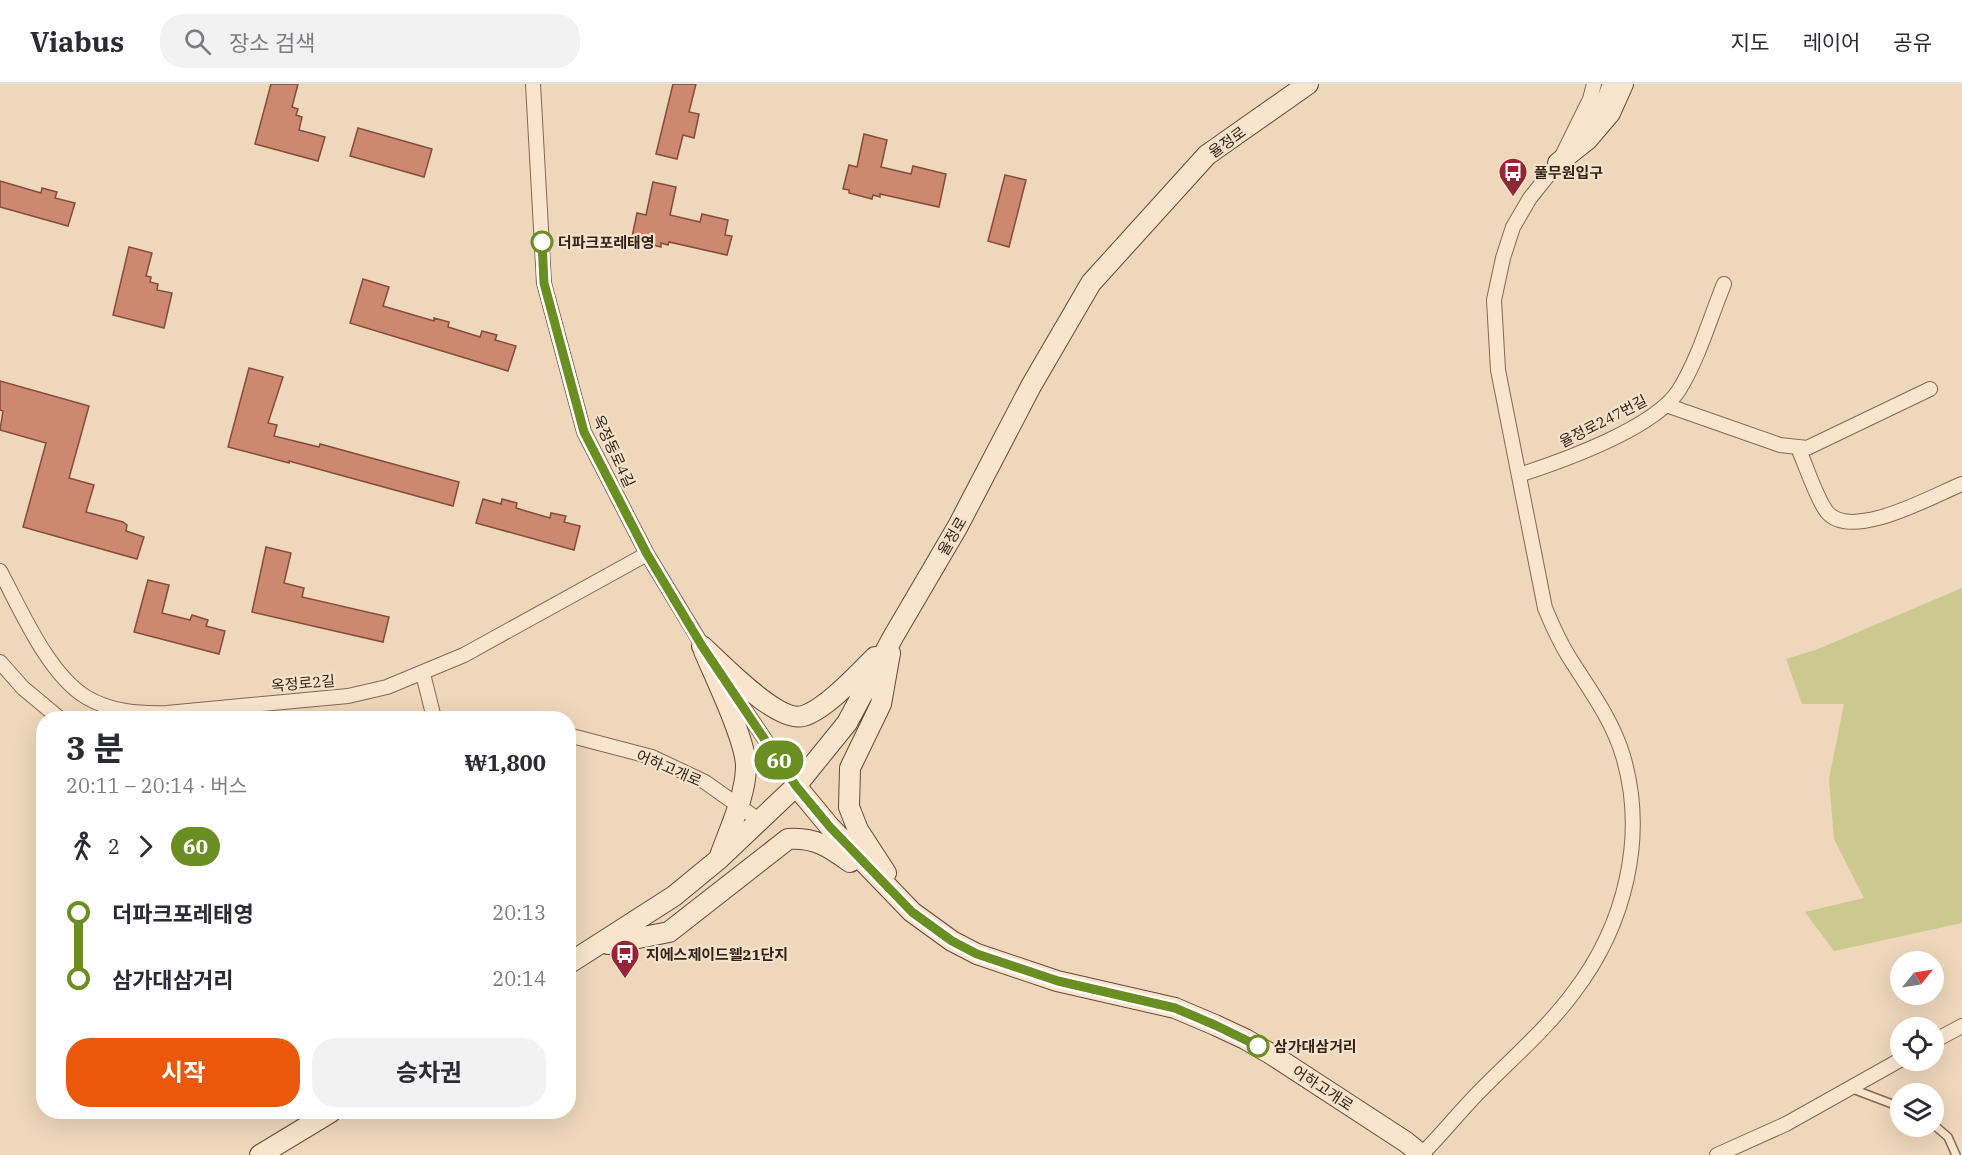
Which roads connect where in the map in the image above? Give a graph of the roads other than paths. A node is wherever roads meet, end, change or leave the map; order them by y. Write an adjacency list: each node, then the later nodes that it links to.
1 (533, 84): 13 (street, 옥정동로4길)
2 (1308, 84): 15 (main road, 율정로)
3 (1594, 84): 6 (street)
4 (1610, 84): 6 (street)
5 (1623, 84): 6 (main road)
6 (1558, 163): 11 (street)
7 (1724, 284): 9 (street, 율정로247번길)
8 (1930, 389): 10 (street, 율정로247번길)
9 (1666, 405): 10 (street, 율정로247번길); 11 (street, 율정로247번길)
10 (1798, 448): 12 (street)
11 (1519, 475): 39 (street)
12 (1962, 484)
13 (647, 554): 16 (street, 옥정동로4길); 18 (street, 옥정로2길)
14 (0, 571): 20 (street, 옥정로2길)
15 (893, 637): 16 (main road); 24 (main road, 율정로); 28 (main road)
16 (702, 646): 24 (street, 옥정동로4길); 25 (main road)
17 (0, 662): 19 (street)
18 (423, 674): 21 (street, 옥정로2길); 22 (street)
19 (51, 711)
20 (127, 711)
21 (188, 711)
22 (432, 711)
23 (576, 737): 25 (street, 어하고개로)
24 (796, 786): 26 (main road, 율정로); 28 (main road, 어하고개로)
25 (738, 805): 26 (street, 어하고개로); 27 (main road)
26 (759, 821): 27 (main road, 율정로)
27 (719, 859): 29 (main road, 율정로)
28 (912, 912): 29 (main road); 39 (main road, 어하고개로)
29 (597, 946): 30 (main road, 율정로)
30 (576, 959)
31 (1962, 1026): 32 (street)
32 (1944, 1036)
33 (1890, 1066): 34 (street)
34 (1850, 1088): 35 (lane); 40 (street)
35 (1890, 1103)
36 (319, 1119): 38 (main road)
37 (1944, 1134): 41 (lane)
38 (260, 1155)
39 (1425, 1155)
40 (1717, 1155)
41 (1956, 1155)

